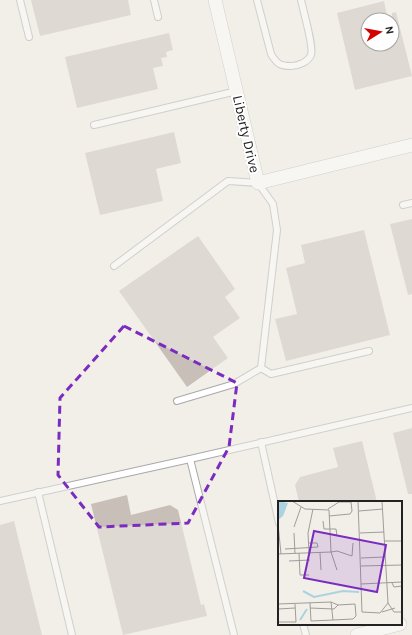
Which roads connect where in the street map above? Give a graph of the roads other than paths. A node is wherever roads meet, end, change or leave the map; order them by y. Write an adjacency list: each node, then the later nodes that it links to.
1 (20, 0): 7 (lane)
2 (154, 0): 6 (lane)
3 (215, 0): 8 (street, Liberty Drive)
4 (257, 0): 5 (lane)
5 (301, 0)
6 (158, 17)
7 (28, 37)
8 (237, 91): 9 (lane); 11 (street, Liberty Drive)
9 (94, 125)
10 (412, 145): 11 (street, Liberty Drive)
11 (258, 183): 14 (lane); 16 (lane)
12 (412, 203): 13 (lane)
13 (404, 205)
14 (114, 266)
15 (369, 351): 16 (lane)
16 (262, 368): 17 (lane)
17 (177, 401)
18 (412, 408): 19 (lane)
19 (261, 442): 20 (lane); 23 (lane)
20 (190, 459): 21 (lane); 29 (lane)
21 (38, 492): 22 (lane); 28 (lane)
22 (0, 501)
23 (278, 518)
24 (412, 621): 25 (street)
25 (402, 624)
26 (303, 625): 30 (lane)
27 (397, 625): 31 (street)
28 (72, 635)
29 (234, 635)
30 (306, 635)
31 (357, 635)

